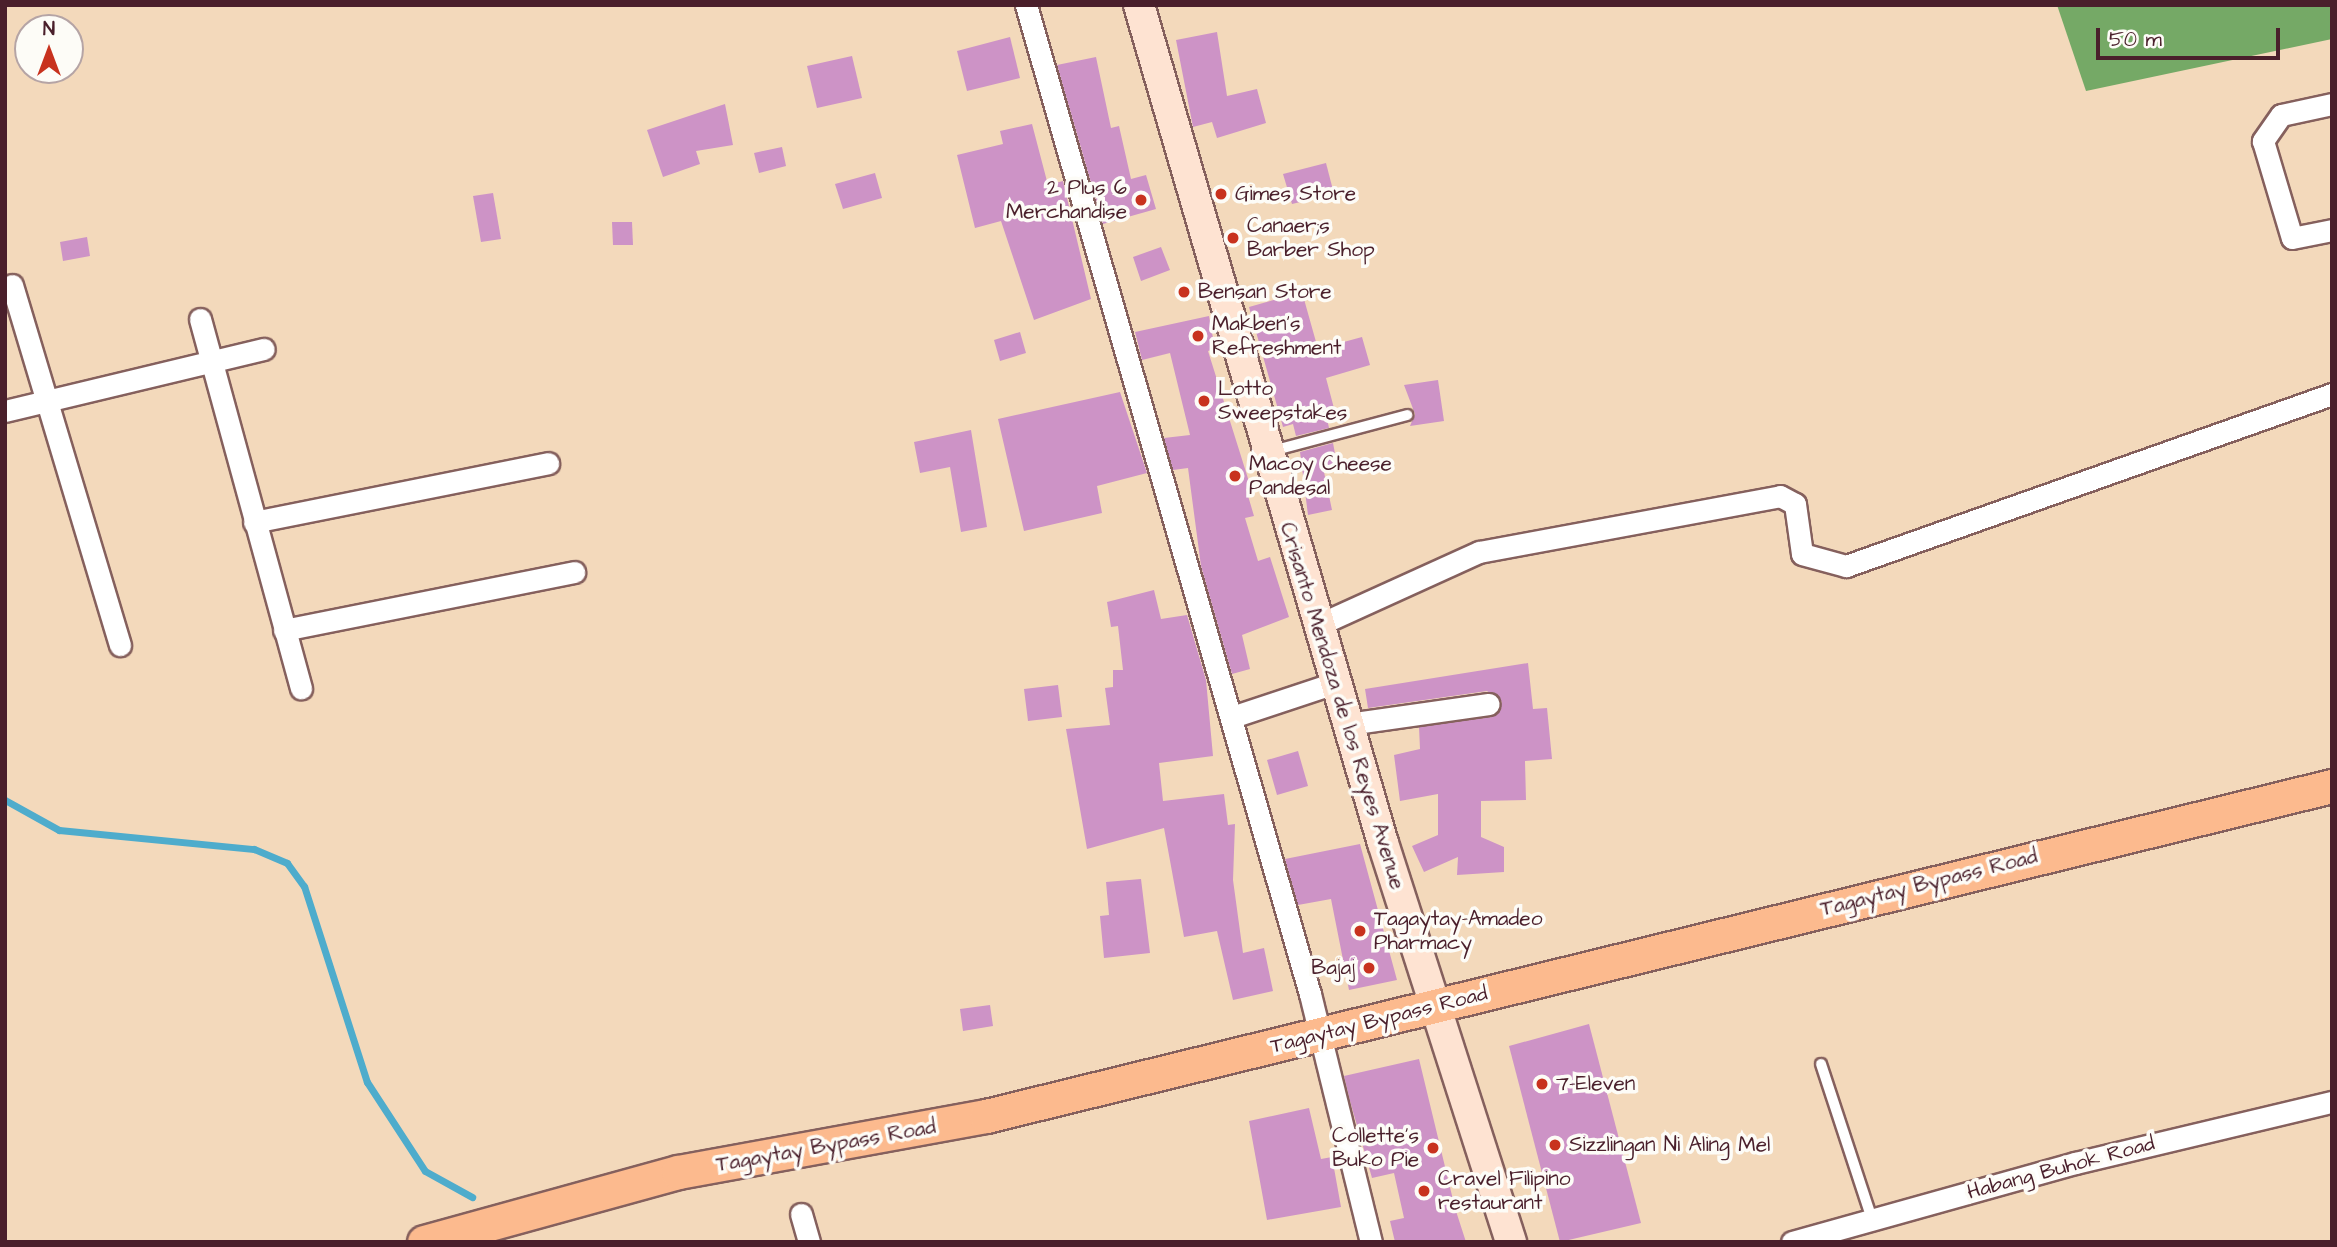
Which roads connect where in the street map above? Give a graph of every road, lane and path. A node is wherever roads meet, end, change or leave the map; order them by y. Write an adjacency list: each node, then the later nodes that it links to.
1 (1026, 5): 23 (street)
2 (1139, 5): 13 (main road, Crisanto Mendoza de los Reyes Avenue)
3 (2332, 104): 4 (street)
4 (2332, 230)
5 (12, 285): 10 (street)
6 (200, 319): 8 (street)
7 (264, 349): 8 (street)
8 (209, 362): 10 (street); 15 (street)
9 (2332, 394): 17 (street)
10 (50, 400): 11 (street); 19 (street)
11 (5, 411)
12 (1407, 415): 13 (lane)
13 (1266, 453): 17 (main road, Crisanto Mendoza de los Reyes Avenue)
14 (548, 463): 15 (street)
15 (254, 522): 18 (street)
16 (574, 572): 18 (street)
17 (1318, 625): 20 (main road, Crisanto Mendoza de los Reyes Avenue)
18 (284, 630): 21 (street)
19 (120, 645)
20 (1335, 683): 23 (street); 24 (main road, Crisanto Mendoza de los Reyes Avenue)
21 (301, 688)
22 (1489, 704): 24 (street)
23 (1232, 717): 27 (street)
24 (1348, 724): 26 (main road, Crisanto Mendoza de los Reyes Avenue)
25 (2332, 786): 26 (main road, Tagaytay Bypass Road)
26 (1435, 1007): 27 (main road, Tagaytay Bypass Road); 35 (main road, Crisanto Mendoza de los Reyes Avenue)
27 (1320, 1035): 32 (main road, Tagaytay Bypass Road); 34 (street)
28 (1821, 1064): 31 (lane)
29 (2332, 1102): 31 (street, Habang Buhok Road)
30 (801, 1214): 33 (street)
31 (1872, 1219): 36 (street, Habang Buhok Road)
32 (424, 1242)
33 (809, 1242)
34 (1371, 1242)
35 (1511, 1242)
36 (1792, 1242)

